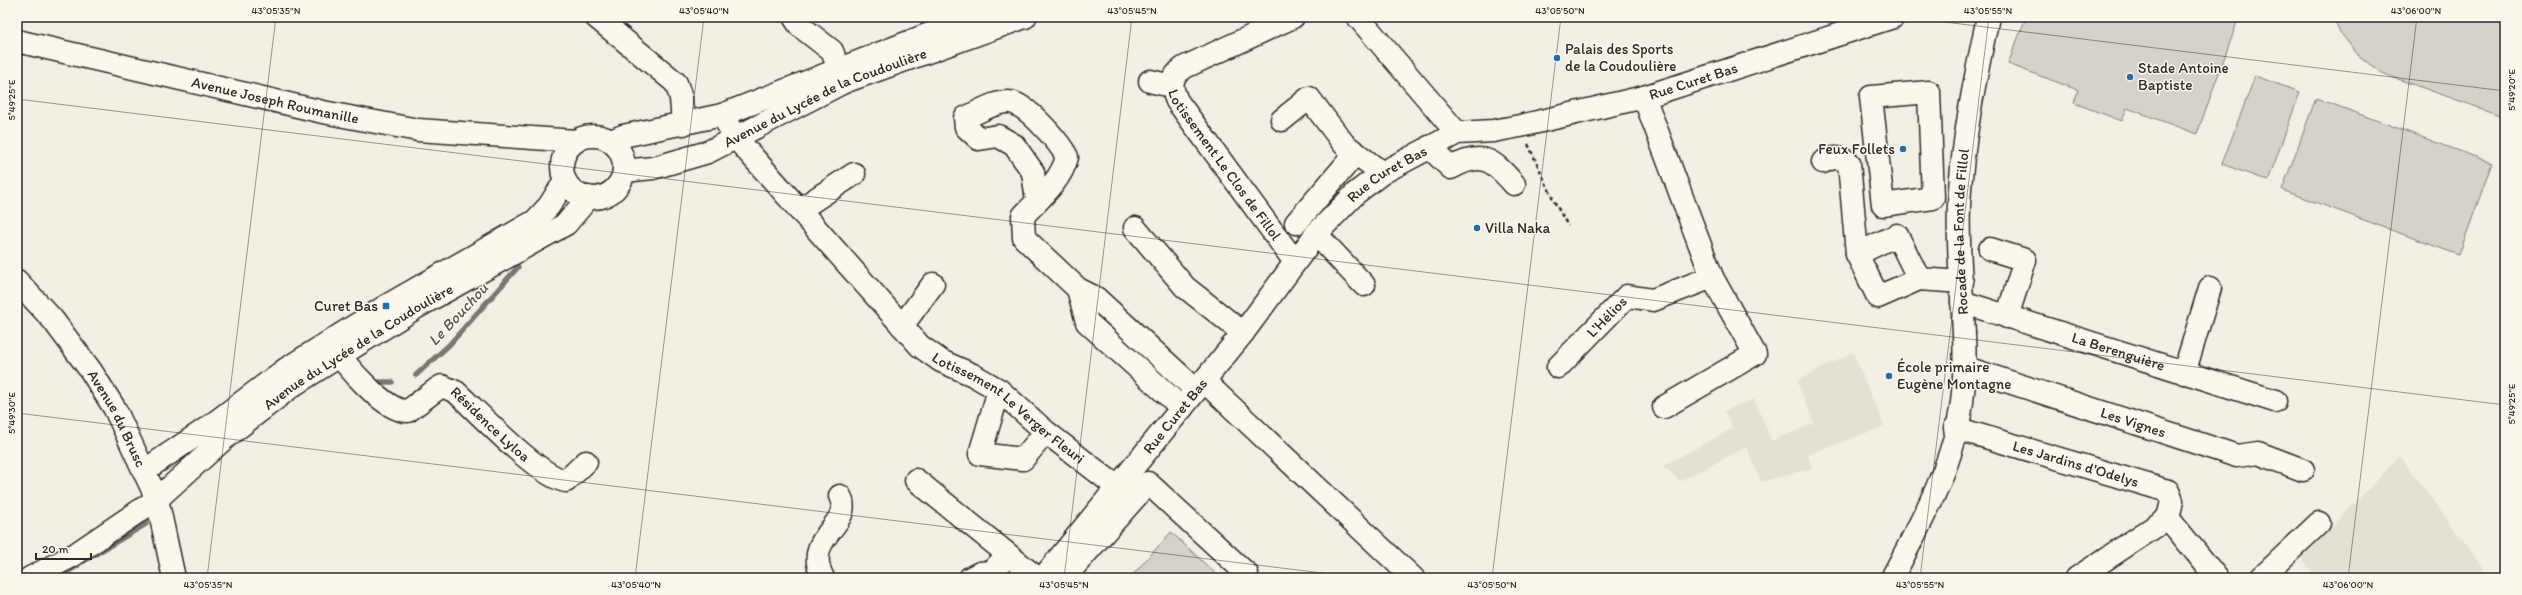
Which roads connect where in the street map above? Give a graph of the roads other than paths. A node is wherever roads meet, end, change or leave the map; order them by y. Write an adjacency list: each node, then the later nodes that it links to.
1 (596, 17): 14 (street)
2 (794, 17): 10 (street)
3 (1025, 17): 8 (street, Avenue du Lycée de la Coudoulière)
4 (1293, 17): 38 (street, Lotissement Le Clos de Fillol)
5 (1358, 17): 15 (street)
6 (1893, 17): 11 (street, Rue Curet Bas)
7 (1988, 17): 22 (street, Rocade de la Font de Fillol)
8 (960, 24): 10 (street, Avenue du Lycée de la Coudoulière)
9 (17, 41): 16 (street, Avenue Joseph Roumanille)
10 (841, 75): 12 (street, Avenue du Lycée de la Coudoulière); 17 (street, Avenue du Lycée de la Coudoulière)
11 (1644, 97): 15 (street, Rue Curet Bas); 39 (street)
12 (722, 115): 14 (street, Avenue du Lycée de la Coudoulière); 17 (street, Lotissement Le Verger Fleuri)
13 (1282, 120): 23 (street)
14 (682, 124): 19 (street, Avenue du Lycée de la Coudoulière)
15 (1458, 133): 20 (street, Rue Curet Bas)
16 (537, 138): 18 (street, Avenue Joseph Roumanille); 26 (street)
17 (736, 138): 25 (street, Avenue du Lycée de la Coudoulière); 32 (street, Lotissement Le Verger Fleuri)
18 (576, 141): 19 (street); 26 (street)
19 (611, 141): 25 (street)
20 (1429, 147): 27 (street, Rue Curet Bas); 29 (street)
21 (1932, 148): 21 (street); 22 (street)
22 (1964, 149): 46 (street, Rocade de la Font de Fillol)
23 (1356, 153): 27 (street); 33 (street)
24 (1822, 162): 37 (street)
25 (624, 171): 30 (street)
26 (564, 173): 30 (street); 50 (street, Avenue du Lycée de la Coudoulière)
27 (1382, 173): 35 (street, Rue Curet Bas)
28 (854, 174): 32 (street)
29 (1514, 184)
30 (589, 197): 50 (street, Avenue du Lycée de la Coudoulière)
31 (1037, 201): 31 (street); 45 (street)
32 (799, 210): 48 (street, Lotissement Le Verger Fleuri)
33 (1296, 223)
34 (1135, 228): 49 (street)
35 (1316, 234): 38 (street, Rue Curet Bas); 43 (street)
36 (1990, 249): 47 (street)
37 (1857, 254): 40 (street); 40 (street)
38 (1296, 262): 49 (street, Rue Curet Bas)
39 (1712, 278): 51 (street, L'Hélios); 57 (street)
40 (1919, 278): 46 (street, La Berenguière)
41 (17, 281): 62 (street, Avenue du Brusc)
42 (933, 284): 48 (street)
43 (1364, 285)
44 (2210, 288): 53 (street)
45 (1078, 289): 54 (street); 58 (street)
46 (1962, 292): 47 (street, La Berenguière); 52 (street, Rocade de la Font de Fillol)
47 (2007, 317): 53 (street, La Berenguière)
48 (902, 326): 55 (street, Lotissement Le Verger Fleuri)
49 (1243, 333): 54 (street, Rue Curet Bas)
50 (335, 349): 61 (street, Résidence Lyloa); 62 (street, Avenue du Lycée de la Coudoulière); 67 (street, Avenue du Lycée de la Coudoulière)
51 (1558, 367)
52 (1963, 367): 59 (street, Rocade de la Font de Fillol); 63 (street, Les Vignes)
53 (2184, 373): 56 (street, La Berenguière)
54 (1200, 386): 58 (street, Rue Curet Bas); 79 (street)
55 (999, 390): 60 (street, Lotissement Le Verger Fleuri); 60 (street)
56 (2275, 401)
57 (1664, 407)
58 (1182, 408): 65 (street, Rue Curet Bas)
59 (1955, 428): 68 (street, Les Jardins d'Odelys); 80 (street, Rocade de la Font de Fillol)
60 (1046, 432): 65 (street, Lotissement Le Verger Fleuri)
61 (586, 462)
62 (145, 470): 67 (street, Avenue du Brusc)
63 (2303, 470)
64 (916, 480): 70 (street)
65 (1117, 487): 76 (street, Rue Curet Bas)
66 (840, 496): 73 (street)
67 (157, 499): 71 (street, Avenue du Lycée de la Coudoulière); 72 (street, Avenue du Brusc)
68 (2168, 518): 81 (street); 82 (street)
69 (2319, 523): 83 (street)
70 (1008, 554): 74 (street); 75 (street)
71 (30, 578)
72 (174, 578)
73 (824, 578)
74 (970, 578)
75 (1037, 578)
76 (1043, 578)
77 (1064, 578): 78 (street)
78 (1244, 578)
79 (1413, 578)
80 (1892, 578)
81 (2077, 578)
82 (2217, 578)
83 (2261, 578)

